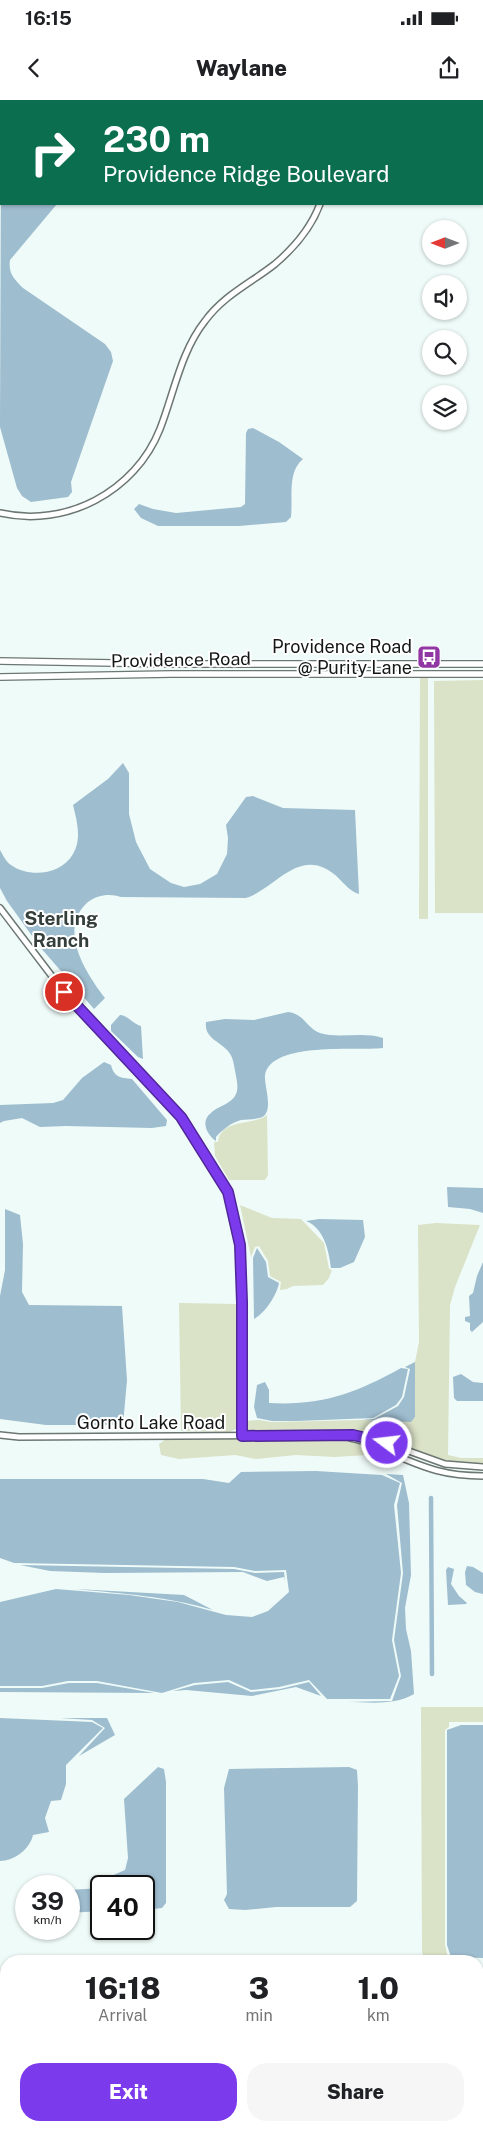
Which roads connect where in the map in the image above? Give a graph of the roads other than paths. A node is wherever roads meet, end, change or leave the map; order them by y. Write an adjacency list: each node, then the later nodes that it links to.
1 (319, 205): 2 (street)
2 (0, 513)
3 (0, 661): 4 (main road, Providence Road)
4 (171, 664): 5 (main road, Providence Road); 6 (main road)
5 (483, 664)
6 (171, 674): 7 (main road, Providence Road); 8 (main road, Providence Road)
7 (483, 674)
8 (0, 677)
9 (0, 908): 11 (street)
10 (0, 1435): 11 (street, Gornto Lake Road)
11 (242, 1436): 12 (street, Gornto Lake Road)
12 (332, 1436): 13 (street, Gornto Lake Road); 14 (street, Gornto Lake Road)
13 (483, 1467)
14 (483, 1476)

